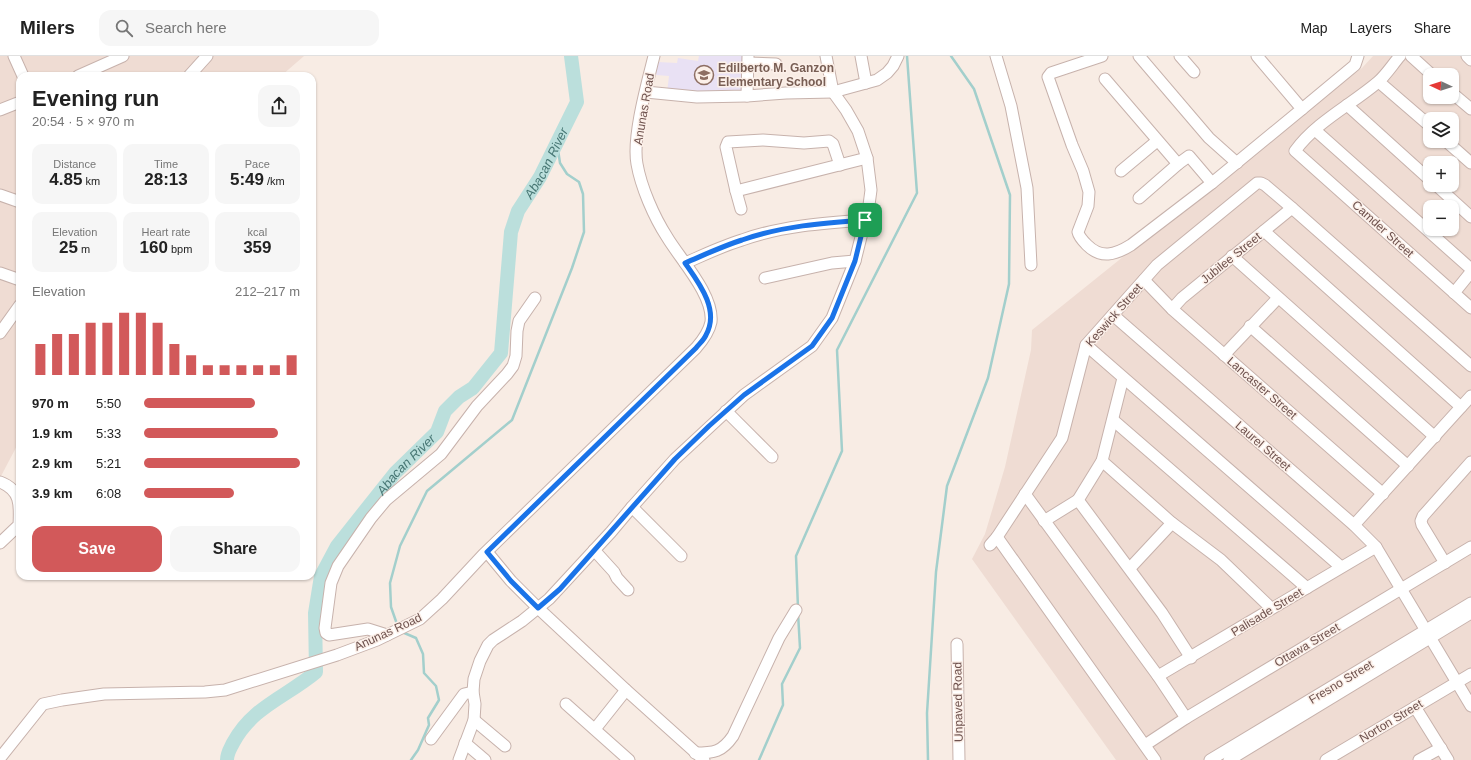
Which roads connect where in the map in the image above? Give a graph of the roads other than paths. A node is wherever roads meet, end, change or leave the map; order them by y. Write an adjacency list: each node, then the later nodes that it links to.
1 (14, 56): 21 (street)
2 (122, 56): 22 (street)
3 (207, 56): 23 (street)
4 (654, 56): 28 (street, Anunas Road)
5 (826, 56): 29 (street)
6 (861, 56): 27 (street)
7 (898, 56): 27 (street)
8 (996, 56): 62 (street)
9 (1102, 56): 48 (street)
10 (1139, 56): 42 (street)
11 (1180, 56): 24 (street)
12 (1257, 56): 34 (street)
13 (1358, 56): 34 (street)
14 (1400, 56): 26 (street)
15 (1411, 56): 20 (street)
16 (1466, 56): 18 (street)
17 (748, 60): 19 (street); 30 (street)
18 (1471, 60)
19 (776, 64)
20 (1424, 68)
21 (21, 72)
22 (87, 72)
23 (193, 72)
24 (1194, 72)
25 (1105, 79): 39 (street)
26 (1379, 82): 33 (street); 37 (street)
27 (866, 83): 29 (street)
28 (646, 92): 30 (street); 61 (street, Anunas Road)
29 (832, 92): 30 (street); 41 (street)
30 (747, 96)
31 (1459, 98): 35 (street)
32 (16, 104): 36 (street)
33 (1347, 105): 38 (street); 47 (street)
34 (1302, 109): 42 (street)
35 (1471, 109)
36 (0, 110)
37 (1423, 120)
38 (1314, 130): 63 (street); 69 (street, Camder Street)
39 (1157, 141): 44 (street); 46 (street)
40 (1454, 148): 43 (street)
41 (867, 158): 45 (street); 57 (street)
42 (1236, 163): 48 (street)
43 (1471, 163)
44 (1178, 164): 48 (street); 52 (street)
45 (840, 165): 49 (street); 49 (street)
46 (1121, 171)
47 (1423, 174)
48 (1212, 183)
49 (736, 191): 55 (street)
50 (1444, 192): 56 (street)
51 (0, 195): 53 (street)
52 (1139, 198)
53 (16, 201)
54 (1292, 208): 58 (street, Jubilee Street); 68 (street, Keswick Street); 80 (street)
55 (741, 209)
56 (1471, 216)
57 (865, 220): 60 (street); 61 (street)
58 (1264, 231): 59 (street, Jubilee Street); 83 (street)
59 (1232, 256): 71 (street); 73 (street, Jubilee Street)
60 (855, 261): 66 (street); 84 (street)
61 (685, 263): 105 (street, Anunas Road)
62 (1031, 265)
63 (1471, 269)
64 (1471, 272): 69 (street)
65 (0, 273): 67 (street)
66 (765, 278)
67 (16, 279)
68 (1144, 280): 73 (street, Lancaster Street); 75 (street, Keswick Street)
69 (1454, 292): 72 (street, Camder Street)
70 (535, 298): 119 (street)
71 (1278, 298): 76 (street); 86 (street)
72 (1471, 308)
73 (1172, 309): 79 (street, Lancaster Street)
74 (16, 311): 77 (street)
75 (1113, 315): 78 (street, Keswick Street); 99 (street, Laurel Street)
76 (1250, 326): 79 (street); 90 (street)
77 (0, 333)
78 (1086, 346): 81 (street); 93 (street, Keswick Street)
79 (1224, 355): 94 (street, Lancaster Street)
80 (1471, 366)
81 (1123, 378): 85 (street); 108 (street)
82 (1471, 396): 83 (street)
83 (1461, 407): 86 (street)
84 (726, 411): 87 (street); 96 (street)
85 (1112, 420): 88 (street); 110 (street)
86 (1435, 437): 90 (street)
87 (772, 457)
88 (1102, 461): 95 (street); 98 (street)
89 (1471, 462): 107 (street)
90 (1408, 466): 94 (street)
91 (0, 482): 92 (street)
92 (16, 494)
93 (1025, 494): 97 (street); 135 (street, Keswick Street)
94 (1383, 494): 99 (street)
95 (1078, 500): 97 (street); 109 (street)
96 (632, 507): 104 (street); 106 (street)
97 (1044, 521): 123 (street)
98 (1172, 523): 109 (street); 115 (street)
99 (1354, 525): 103 (street, Laurel Street)
100 (16, 528): 101 (street)
101 (0, 543)
102 (1471, 547): 107 (street, Ottawa Street)
103 (1376, 548): 108 (street, Palisade Street); 111 (street, Laurel Street)
104 (594, 550): 112 (street); 114 (street)
105 (487, 552): 114 (street); 119 (street, Anunas Road)
106 (681, 556)
107 (1445, 562): 111 (street, Ottawa Street)
108 (1341, 567): 110 (street, Palisade Street)
109 (1130, 568): 121 (street)
110 (1307, 588): 115 (street, Palisade Street)
111 (1400, 589): 118 (street, Laurel Street); 130 (street, Ottawa Street)
112 (628, 590)
113 (1471, 603): 118 (street, Fresno Street)
114 (538, 608): 125 (street); 126 (street)
115 (1271, 608): 121 (street, Palisade Street)
116 (796, 610): 138 (street)
117 (1471, 613): 118 (street, Fresno Street)
118 (1427, 634): 124 (street, Laurel Street); 146 (street, Fresno Street); 147 (street, Fresno Street)
119 (388, 635): 139 (street, Anunas Road)
120 (957, 644): 144 (street, Unpaved Road)
121 (1191, 658): 123 (street, Palisade Street)
122 (1471, 674): 124 (street, Norton Street)
123 (1158, 676): 130 (street)
124 (1457, 682): 128 (street, Laurel Street); 129 (street, Norton Street)
125 (626, 690): 132 (street); 138 (street)
126 (473, 692): 131 (street); 133 (street)
127 (566, 704): 132 (street)
128 (1471, 706)
129 (1415, 707): 137 (street); 148 (street, Norton Street)
130 (1186, 718): 135 (street, Ottawa Street)
131 (474, 720): 134 (street); 136 (street)
132 (595, 729): 142 (street)
133 (431, 739)
134 (465, 743): 140 (street); 141 (street)
135 (1145, 745): 145 (street)
136 (506, 746)
137 (1441, 748): 149 (street); 150 (street)
138 (695, 756): 143 (street)
139 (0, 758)
140 (459, 760)
141 (485, 760)
142 (629, 760)
143 (704, 760)
144 (959, 760)
145 (1155, 760)
146 (1210, 760)
147 (1229, 760)
148 (1326, 760)
149 (1419, 760)
150 (1448, 760)

